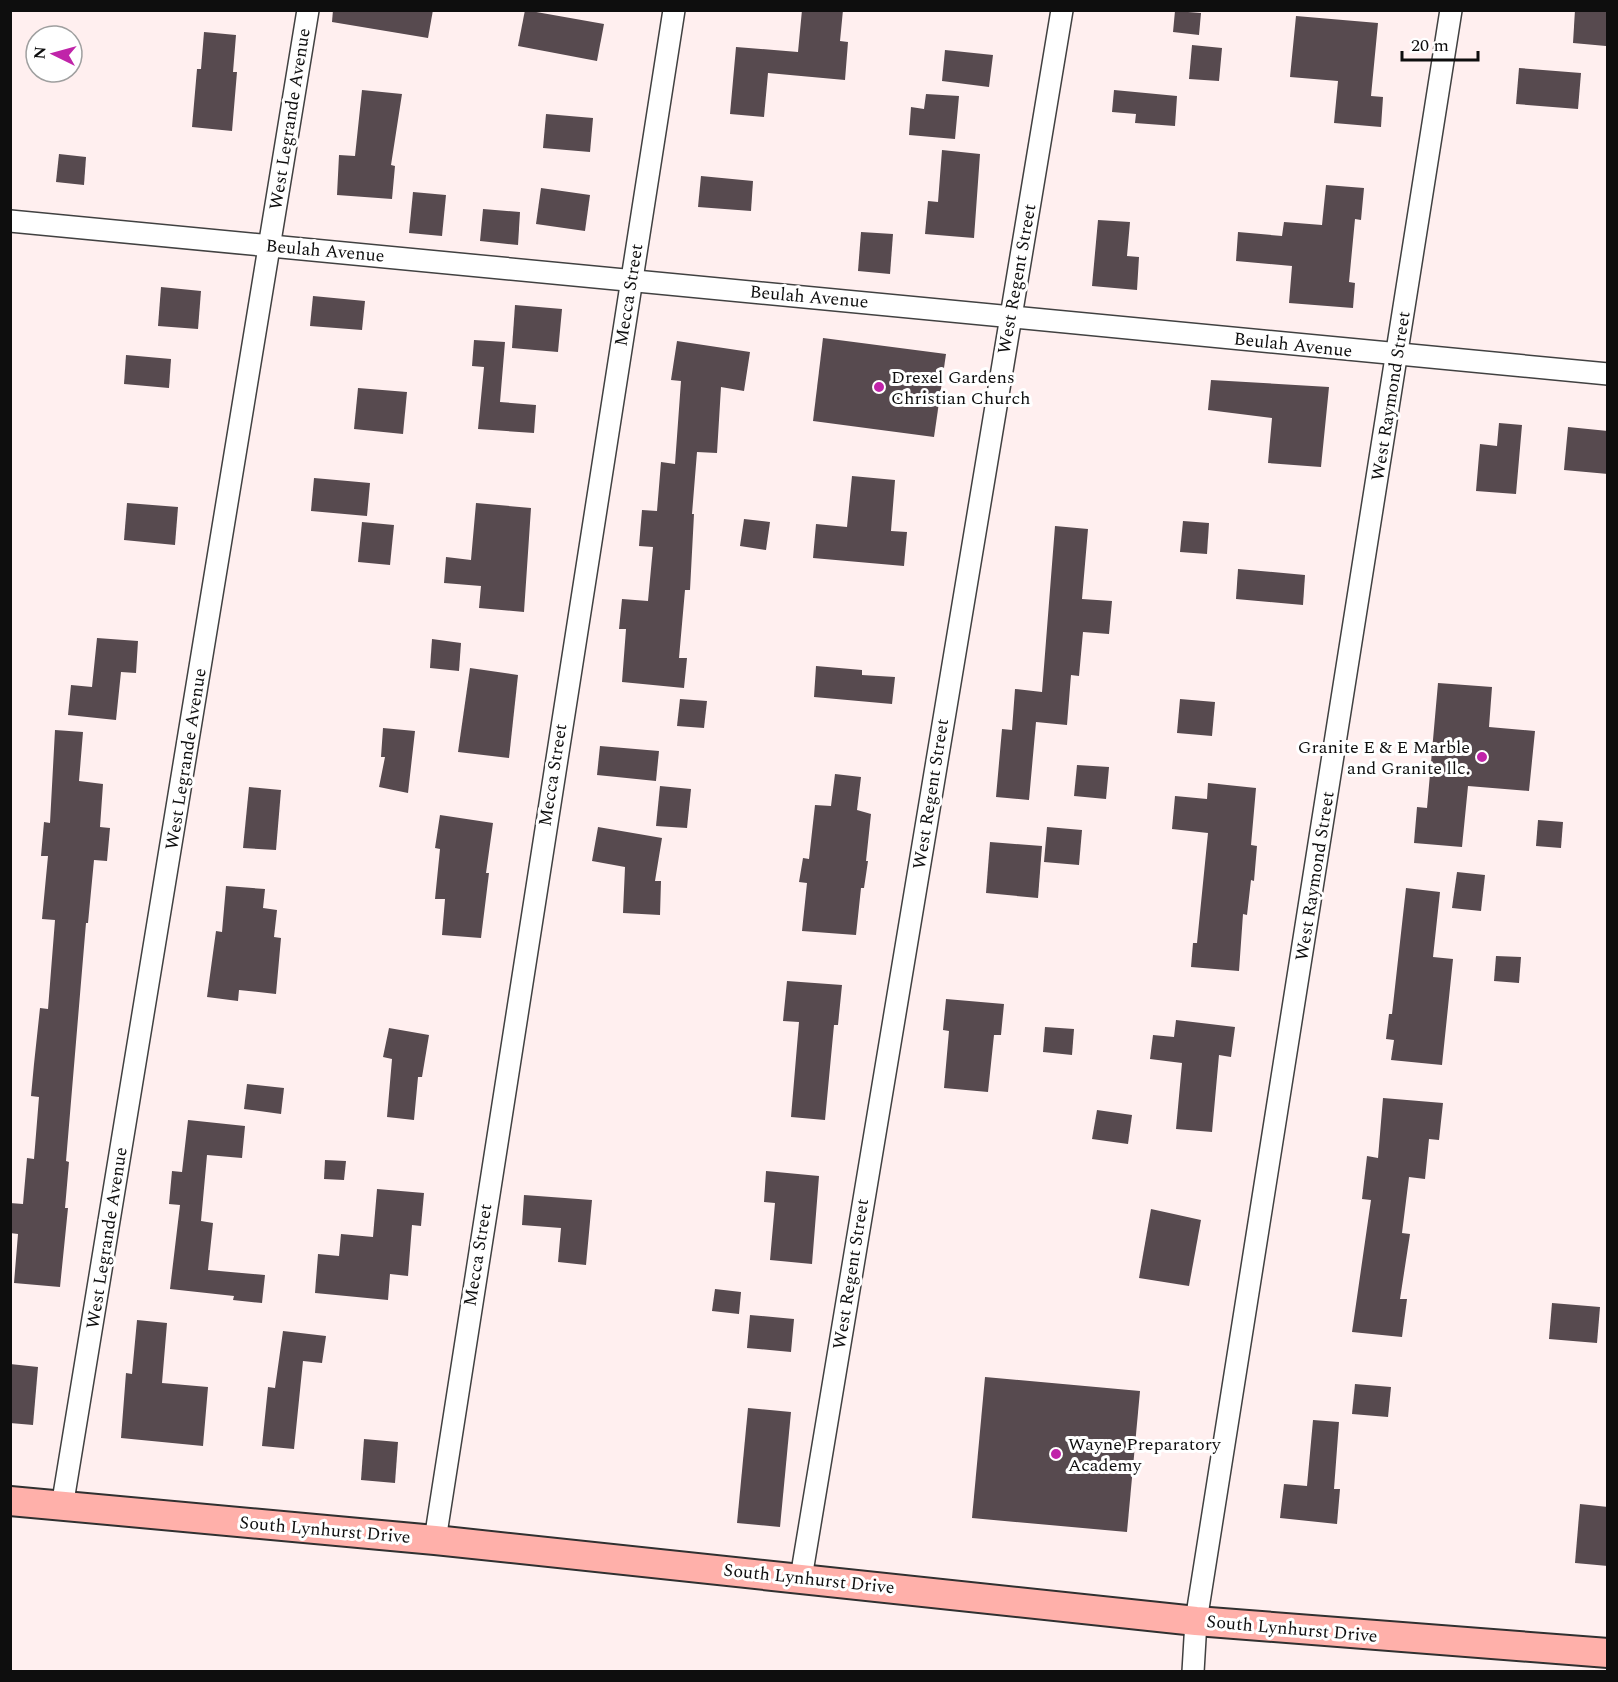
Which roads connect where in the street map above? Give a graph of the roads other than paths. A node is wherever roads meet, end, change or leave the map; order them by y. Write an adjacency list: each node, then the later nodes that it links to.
1 (308, 10): 6 (street, West Legrande Avenue)
2 (674, 10): 7 (street, Mecca Street)
3 (1062, 10): 8 (street, West Regent Street)
4 (1451, 10): 9 (street, West Raymond Street)
5 (10, 221): 6 (street, Beulah Avenue)
6 (270, 245): 7 (street, Beulah Avenue); 12 (street, West Legrande Avenue)
7 (632, 280): 8 (street, Beulah Avenue); 13 (street, Mecca Street)
8 (1011, 316): 9 (street, Beulah Avenue); 14 (street, West Regent Street)
9 (1398, 356): 10 (street, Beulah Avenue); 15 (street, West Raymond Street)
10 (1608, 374)
11 (10, 1501): 12 (main road, South Lynhurst Drive)
12 (62, 1507): 13 (main road, South Lynhurst Drive)
13 (435, 1540): 14 (main road, South Lynhurst Drive)
14 (801, 1578): 15 (main road, South Lynhurst Drive)
15 (1196, 1621): 16 (main road, South Lynhurst Drive); 17 (street, West Raymond Street)
16 (1608, 1653)
17 (1193, 1671)

